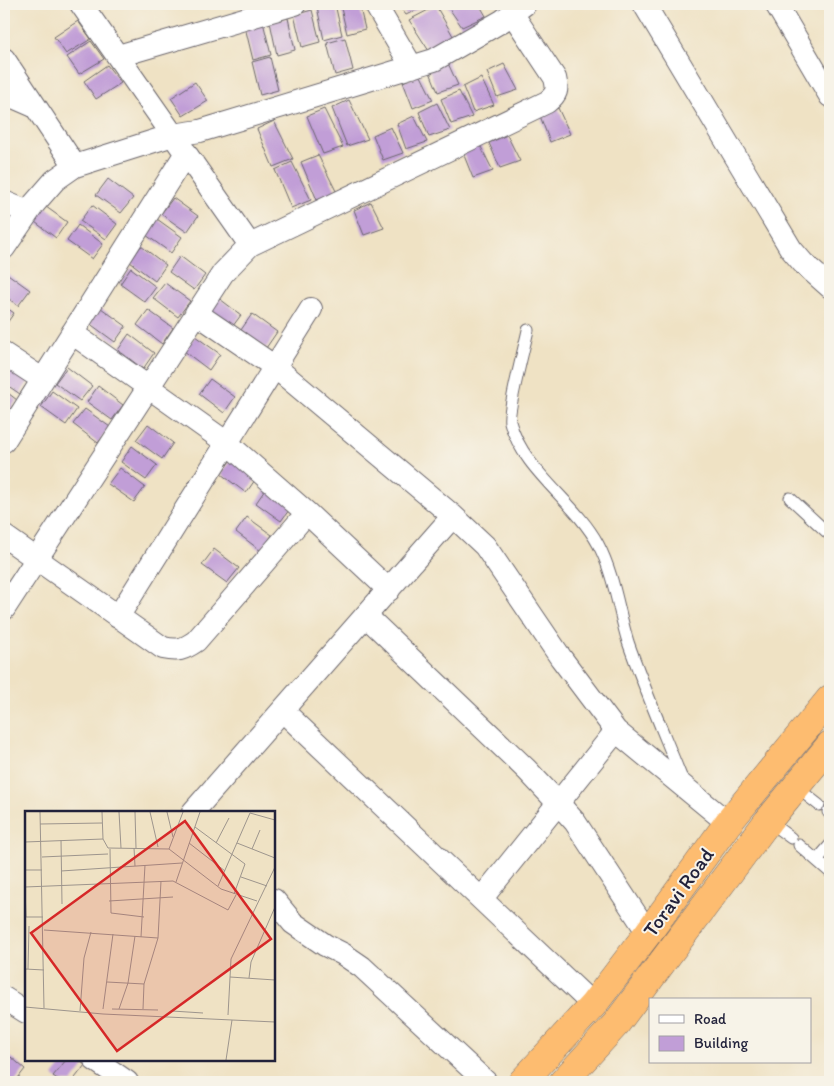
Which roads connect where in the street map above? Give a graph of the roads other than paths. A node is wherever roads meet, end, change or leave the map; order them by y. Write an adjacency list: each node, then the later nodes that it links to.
1 (81, 4): 7 (street)
2 (295, 4): 7 (street)
3 (375, 4): 9 (street)
4 (644, 4): 19 (street)
5 (776, 4): 11 (street)
6 (508, 10): 9 (street); 17 (street)
7 (118, 56): 13 (street)
8 (4, 59): 12 (street)
9 (412, 66): 13 (street)
10 (4, 93): 12 (street)
11 (830, 96)
12 (36, 106): 14 (street)
13 (179, 144): 14 (street); 17 (street); 23 (street)
14 (76, 166): 16 (street)
15 (4, 202): 16 (street)
16 (28, 212): 18 (street)
17 (250, 245): 21 (street)
18 (4, 248)
19 (830, 287)
20 (311, 309): 25 (street)
21 (196, 313): 25 (street); 27 (street)
22 (528, 330): 44 (lane)
23 (72, 332): 26 (street); 27 (street)
24 (4, 354): 26 (street)
25 (275, 367): 29 (street); 32 (street)
26 (42, 379): 28 (street)
27 (149, 386): 29 (street); 35 (street)
28 (4, 441)
29 (227, 443): 31 (street); 39 (street)
30 (790, 498): 34 (lane)
31 (307, 513): 36 (street); 39 (street)
32 (454, 516): 36 (street); 42 (street)
33 (4, 536): 35 (street)
34 (830, 536)
35 (37, 559): 37 (street); 39 (street)
36 (389, 590): 38 (street)
37 (4, 609)
38 (366, 616): 41 (street); 46 (street)
39 (118, 617)
40 (830, 699): 50 (highway, Toravi Road)
41 (283, 711): 47 (street); 54 (street)
42 (616, 731): 44 (street); 46 (street)
43 (830, 745): 45 (highway, Toravi Road)
44 (684, 786): 50 (street)
45 (796, 786): 48 (lane); 49 (highway, Toravi Road)
46 (558, 803): 54 (street); 56 (street)
47 (197, 811)
48 (826, 811)
49 (768, 821): 52 (lane); 64 (highway, Toravi Road)
50 (728, 822): 56 (highway, Toravi Road)
51 (830, 845): 52 (lane)
52 (817, 860): 53 (lane)
53 (830, 872)
54 (482, 898): 58 (street)
55 (275, 901): 62 (street)
56 (648, 933): 58 (highway, Toravi Road)
57 (4, 998): 59 (street)
58 (593, 1004): 63 (highway, Toravi Road)
59 (25, 1011)
60 (96, 1061): 61 (street)
61 (127, 1082)
62 (486, 1082)
63 (522, 1082)
64 (563, 1082)

